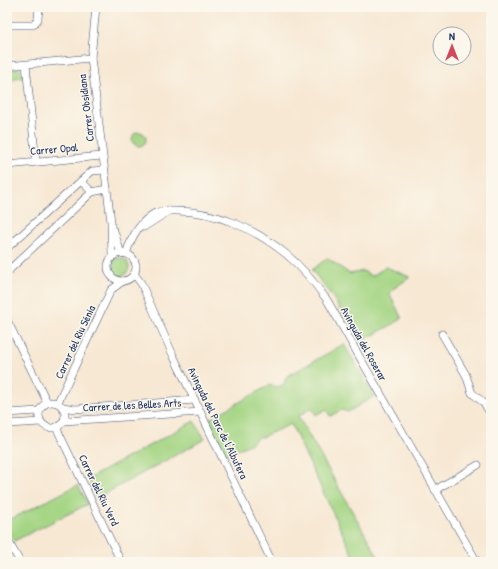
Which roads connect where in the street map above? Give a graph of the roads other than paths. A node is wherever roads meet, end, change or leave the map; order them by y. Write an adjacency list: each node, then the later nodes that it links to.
1 (39, 7): 3 (street)
2 (96, 7): 4 (street, Carrer Obsidiana)
3 (7, 25)
4 (91, 58): 5 (street); 7 (street, Carrer Obsidiana)
5 (26, 64): 6 (street); 8 (street)
6 (7, 66)
7 (102, 156): 8 (street, Carrer Opal); 10 (street)
8 (36, 162): 9 (street, Carrer Opal)
9 (7, 164)
10 (104, 170): 11 (street); 12 (street)
11 (81, 181): 13 (street); 18 (street)
12 (107, 189): 13 (street); 15 (street)
13 (92, 192): 22 (street)
14 (169, 211): 17 (street, Avinguda del Roserar); 19 (street); 42 (street, Avinguda del Roserar)
15 (111, 222): 16 (street); 20 (street)
16 (115, 235): 17 (street); 19 (street)
17 (131, 239): 19 (street, Avinguda del Roserar)
18 (7, 248)
19 (126, 255): 20 (street); 24 (street)
20 (112, 257): 23 (street)
21 (7, 263): 22 (street)
22 (8, 272)
23 (110, 274): 25 (street); 26 (street, Carrer del Riu Sénia)
24 (134, 274): 25 (street); 27 (street, Avinguda del Parc de l'Albufera)
25 (125, 280): 26 (street, Carrer del Riu Sénia); 27 (street, Avinguda del Parc de l'Albufera)
26 (111, 290): 32 (street, Carrer del Riu Sénia)
27 (144, 294): 30 (street, Avinguda del Parc de l'Albufera)
28 (7, 320): 31 (street)
29 (442, 334): 36 (street)
30 (195, 400): 32 (street, Carrer de les Belles Arts); 34 (street, Avinguda del Parc de l'Albufera)
31 (47, 402): 32 (street); 33 (street)
32 (61, 405): 37 (street)
33 (39, 411): 35 (street); 38 (street)
34 (201, 412): 37 (street, Carrer de les Belles Arts); 46 (street, Avinguda del Parc de l'Albufera)
35 (7, 413)
36 (491, 415)
37 (64, 421): 40 (street)
38 (41, 422): 39 (street); 40 (street)
39 (7, 424)
40 (56, 427): 45 (street, Carrer del Riu Verd)
41 (478, 465): 42 (street)
42 (435, 490): 47 (street, Avinguda del Roserar)
43 (7, 539): 44 (street)
44 (20, 562)
45 (121, 562)
46 (272, 562)
47 (477, 562)

